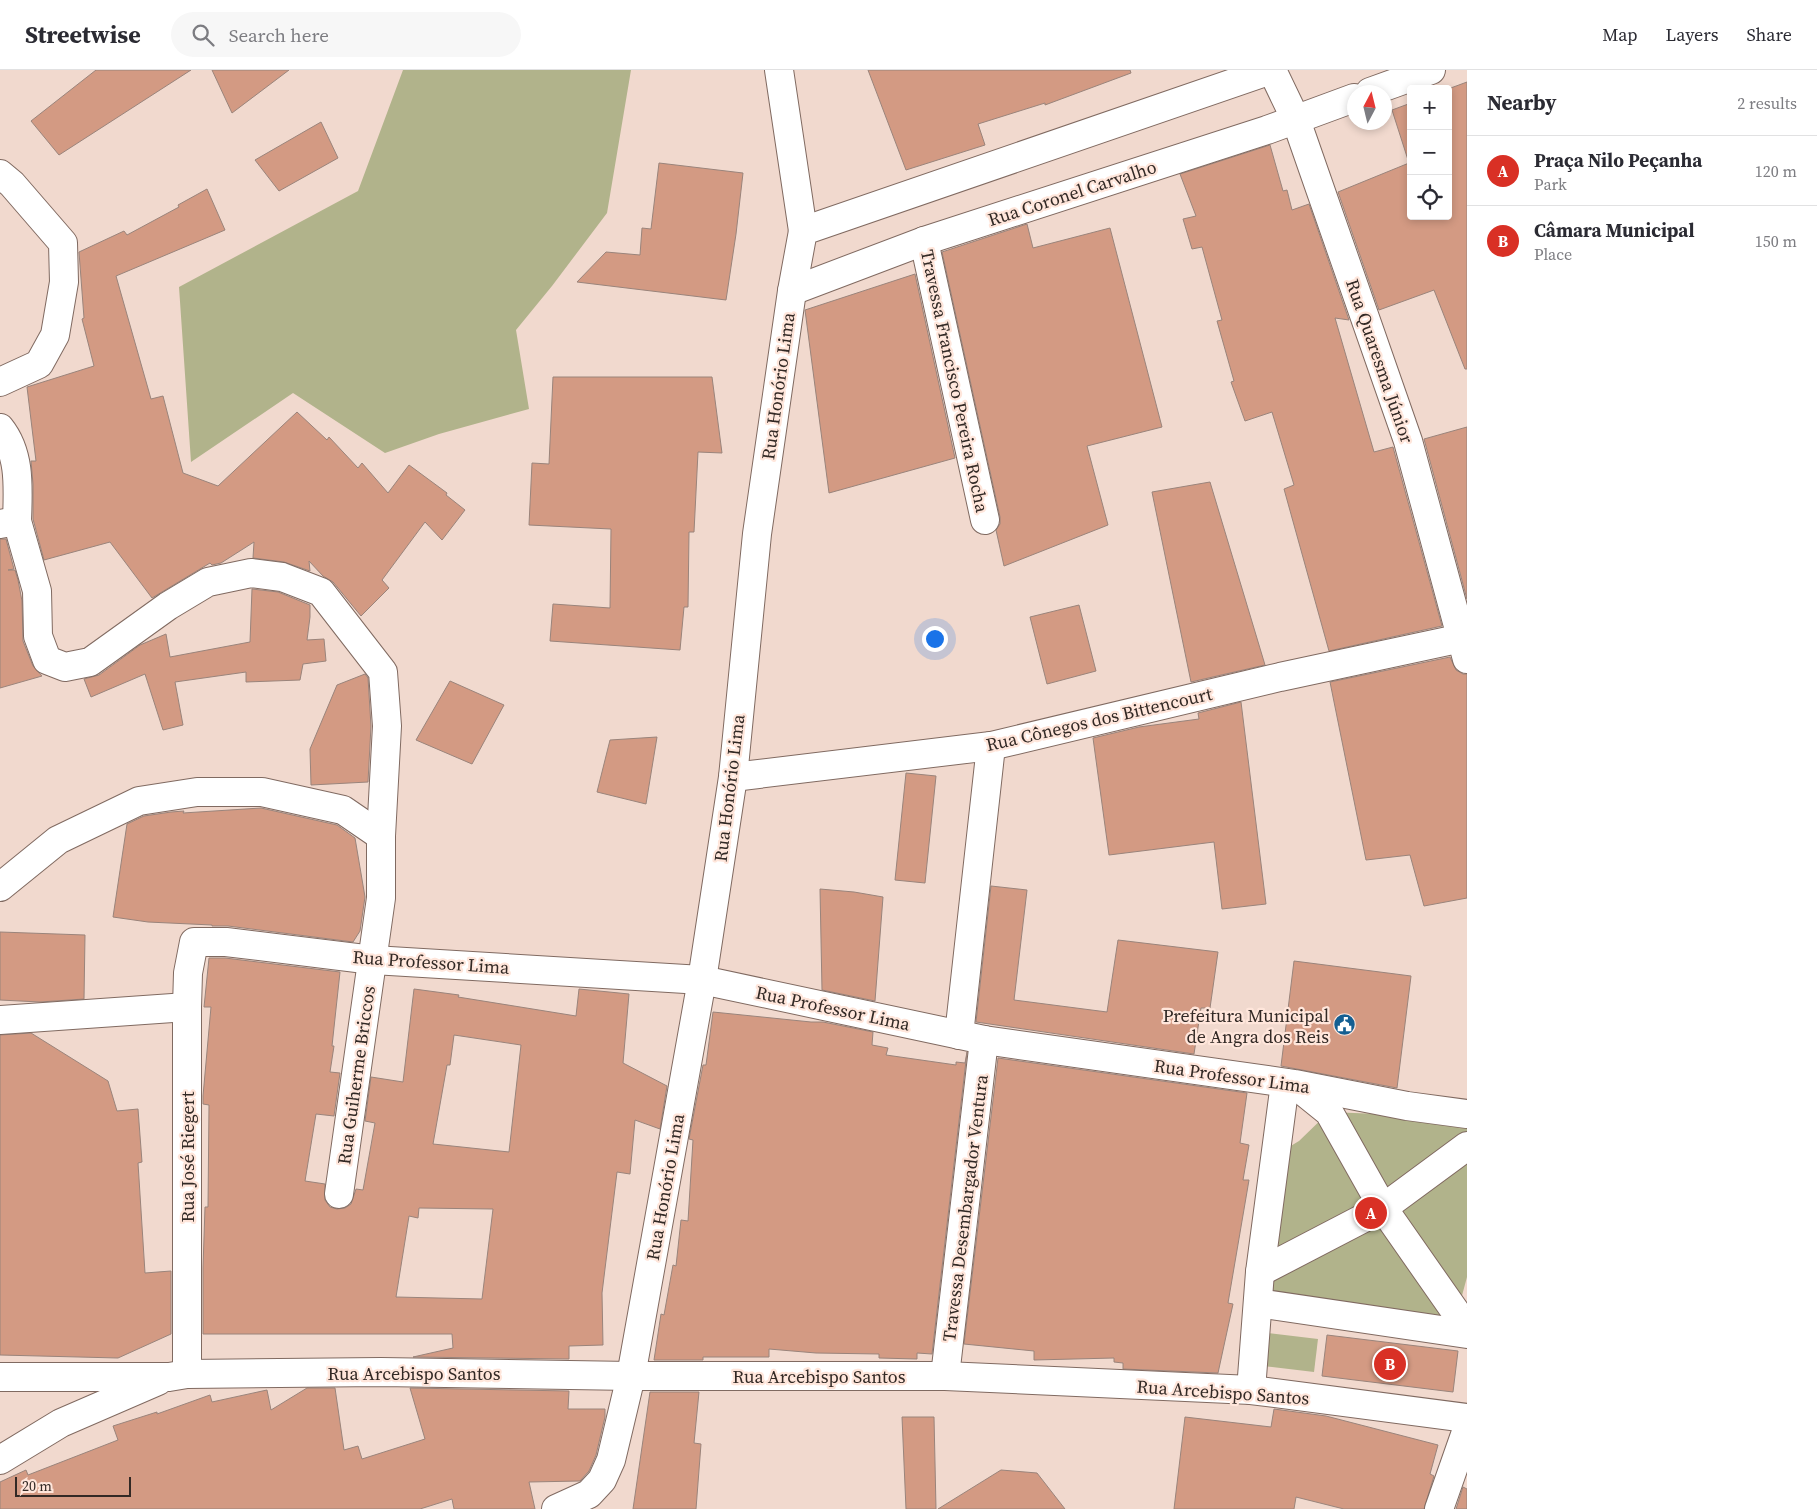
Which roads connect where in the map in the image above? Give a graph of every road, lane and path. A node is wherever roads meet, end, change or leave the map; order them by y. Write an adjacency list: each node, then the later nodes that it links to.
1 (780, 70): 8 (street, Rua Honório Lima)
2 (1271, 70): 6 (street, Rua Quaresma Júnior); 8 (street)
3 (1432, 70): 4 (street)
4 (1390, 85)
5 (1347, 101): 6 (street, Rua Coronel Carvalho)
6 (1296, 120): 9 (street, Rua Coronel Carvalho); 15 (street, Rua Quaresma Júnior)
7 (0, 174): 11 (street)
8 (803, 231): 10 (street, Rua Honório Lima)
9 (924, 241): 10 (street, Rua Coronel Carvalho); 13 (street, Travessa Francisco Pereira Rocha)
10 (792, 292): 17 (street, Rua Honório Lima)
11 (0, 382)
12 (0, 428): 14 (street)
13 (985, 520)
14 (9, 522): 18 (street, Rua Guiherme Briccos)
15 (1465, 645): 16 (street, Rua Cônegos dos Bittencourt)
16 (992, 746): 17 (street, Rua Cônegos dos Bittencourt); 25 (street, Travessa Desembargador Ventura)
17 (733, 776): 22 (street, Rua Honório Lima)
18 (381, 836): 19 (street); 21 (street, Rua Guiherme Briccos)
19 (0, 887)
20 (194, 942): 21 (street, Rua Professor Lima); 23 (street, Rua José Riegert)
21 (373, 960): 22 (street, Rua Professor Lima); 29 (street, Rua Guiherme Briccos)
22 (702, 980): 25 (street, Rua Professor Lima); 36 (street, Rua Honório Lima)
23 (187, 1007): 24 (street); 35 (street, Rua José Riegert)
24 (0, 1020)
25 (972, 1037): 26 (street, Rua Professor Lima); 37 (street, Travessa Desembargador Ventura)
26 (1290, 1083): 27 (street, Rua Professor Lima); 30 (street); 31 (street)
27 (1467, 1114)
28 (1467, 1146): 30 (street)
29 (339, 1194)
30 (1383, 1208): 31 (street); 33 (street)
31 (1260, 1272): 32 (street)
32 (1258, 1303): 34 (street); 39 (street)
33 (1467, 1321)
34 (1467, 1334)
35 (178, 1375): 36 (street, Rua Arcebispo Santos); 38 (street, Rua Arcebispo Santos); 42 (street)
36 (631, 1376): 37 (street, Rua Arcebispo Santos); 43 (street, Rua Honório Lima)
37 (945, 1376): 39 (street, Rua Arcebispo Santos)
38 (0, 1377)
39 (1251, 1390): 40 (street, Rua Arcebispo Santos)
40 (1467, 1418)
41 (1467, 1429): 44 (street)
42 (0, 1460)
43 (556, 1509)
44 (1439, 1509)

